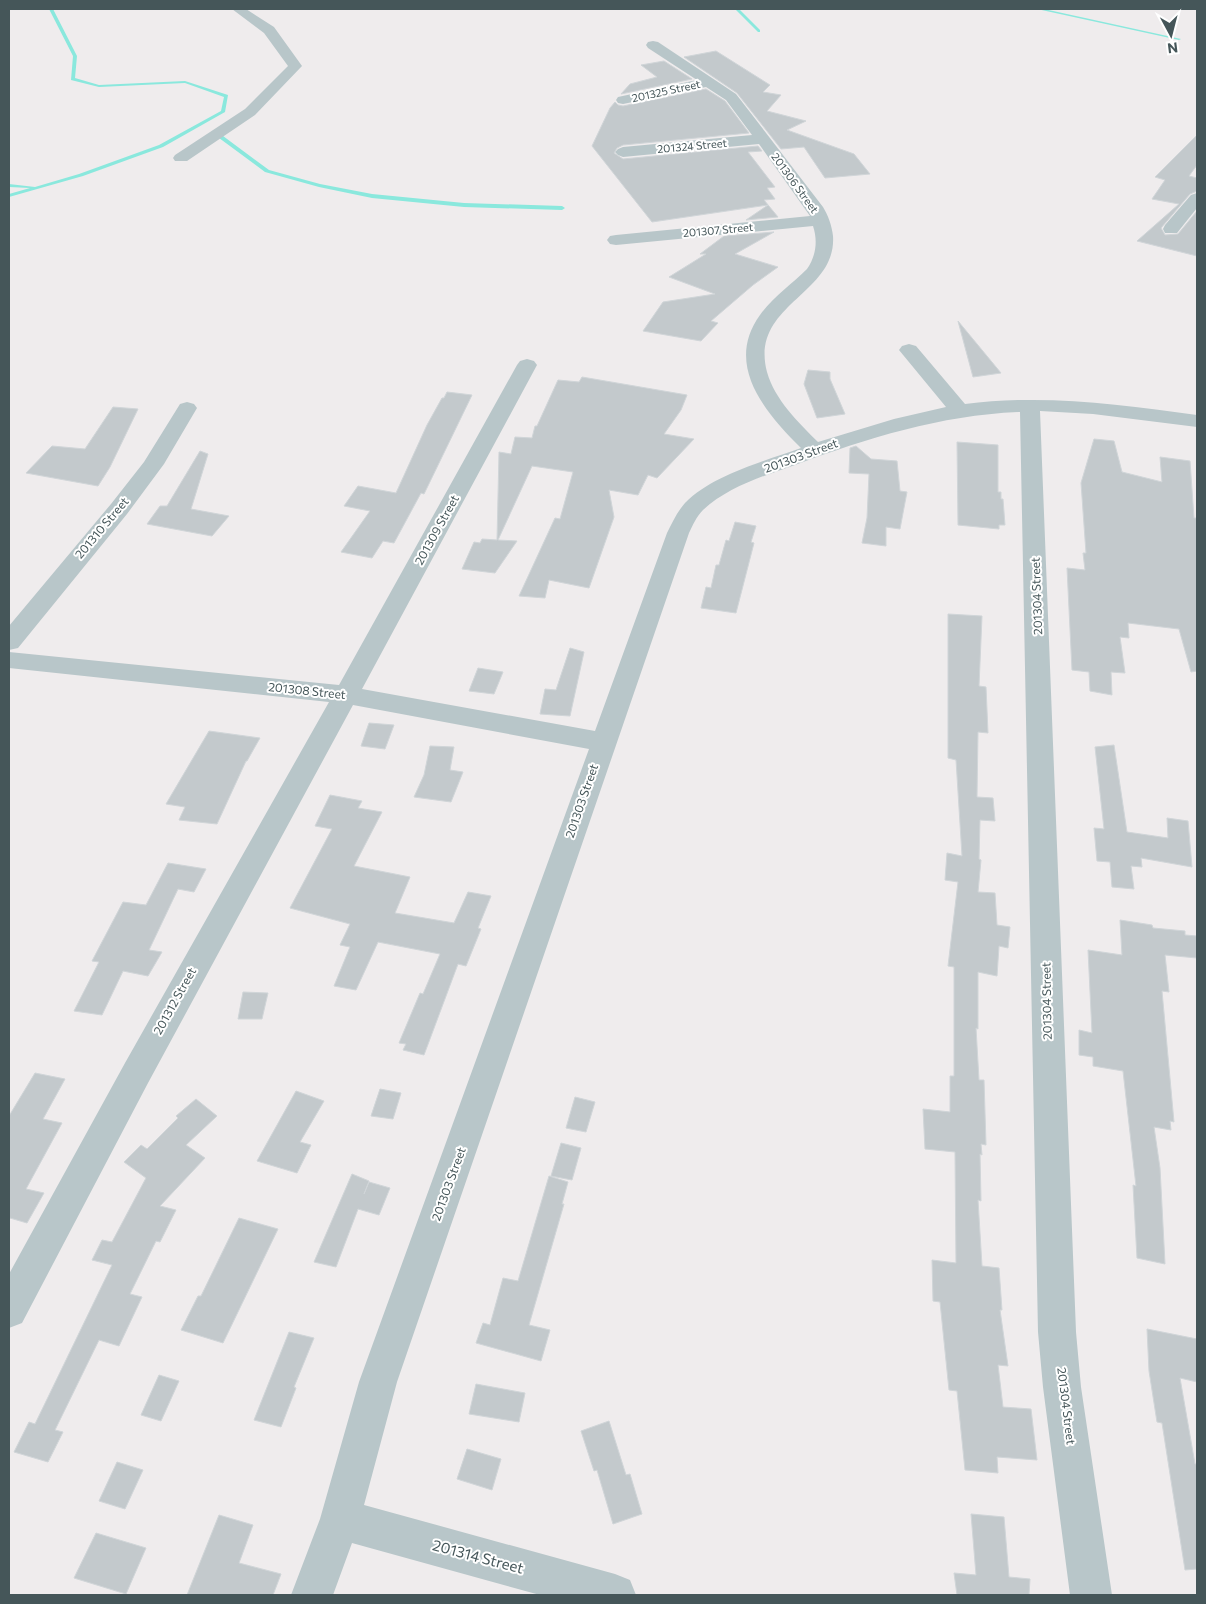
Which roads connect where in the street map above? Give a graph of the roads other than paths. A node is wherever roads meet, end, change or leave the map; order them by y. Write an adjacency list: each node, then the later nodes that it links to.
1 (238, 9): 7 (street)
2 (653, 45): 3 (street, 201306 Street)
3 (710, 82): 4 (street, 201325 Street); 5 (street, 201306 Street)
4 (623, 100)
5 (762, 139): 6 (street, 201324 Street); 9 (street, 201306 Street)
6 (623, 152)
7 (182, 158)
8 (1197, 198): 10 (street)
9 (821, 220): 11 (street, 201307 Street); 18 (street, 201306 Street)
10 (1171, 229)
11 (616, 240)
12 (909, 350): 16 (street)
13 (527, 364): 21 (street, 201309 Street)
14 (1030, 405): 16 (street, 201303 Street); 17 (street, 201303 Street); 27 (street, 201304 Street)
15 (187, 408): 19 (street, 201310 Street)
16 (960, 411): 18 (street, 201303 Street)
17 (1197, 421)
18 (814, 450): 22 (street, 201303 Street)
19 (9, 642)
20 (9, 660): 21 (street, 201308 Street)
21 (347, 695): 22 (street, 201308 Street); 23 (street, 201312 Street)
22 (603, 742): 24 (street, 201303 Street)
23 (9, 1310)
24 (340, 1519): 25 (street, 201303 Street); 26 (street, 201314 Street)
25 (312, 1595)
26 (615, 1595)
27 (1091, 1595)

